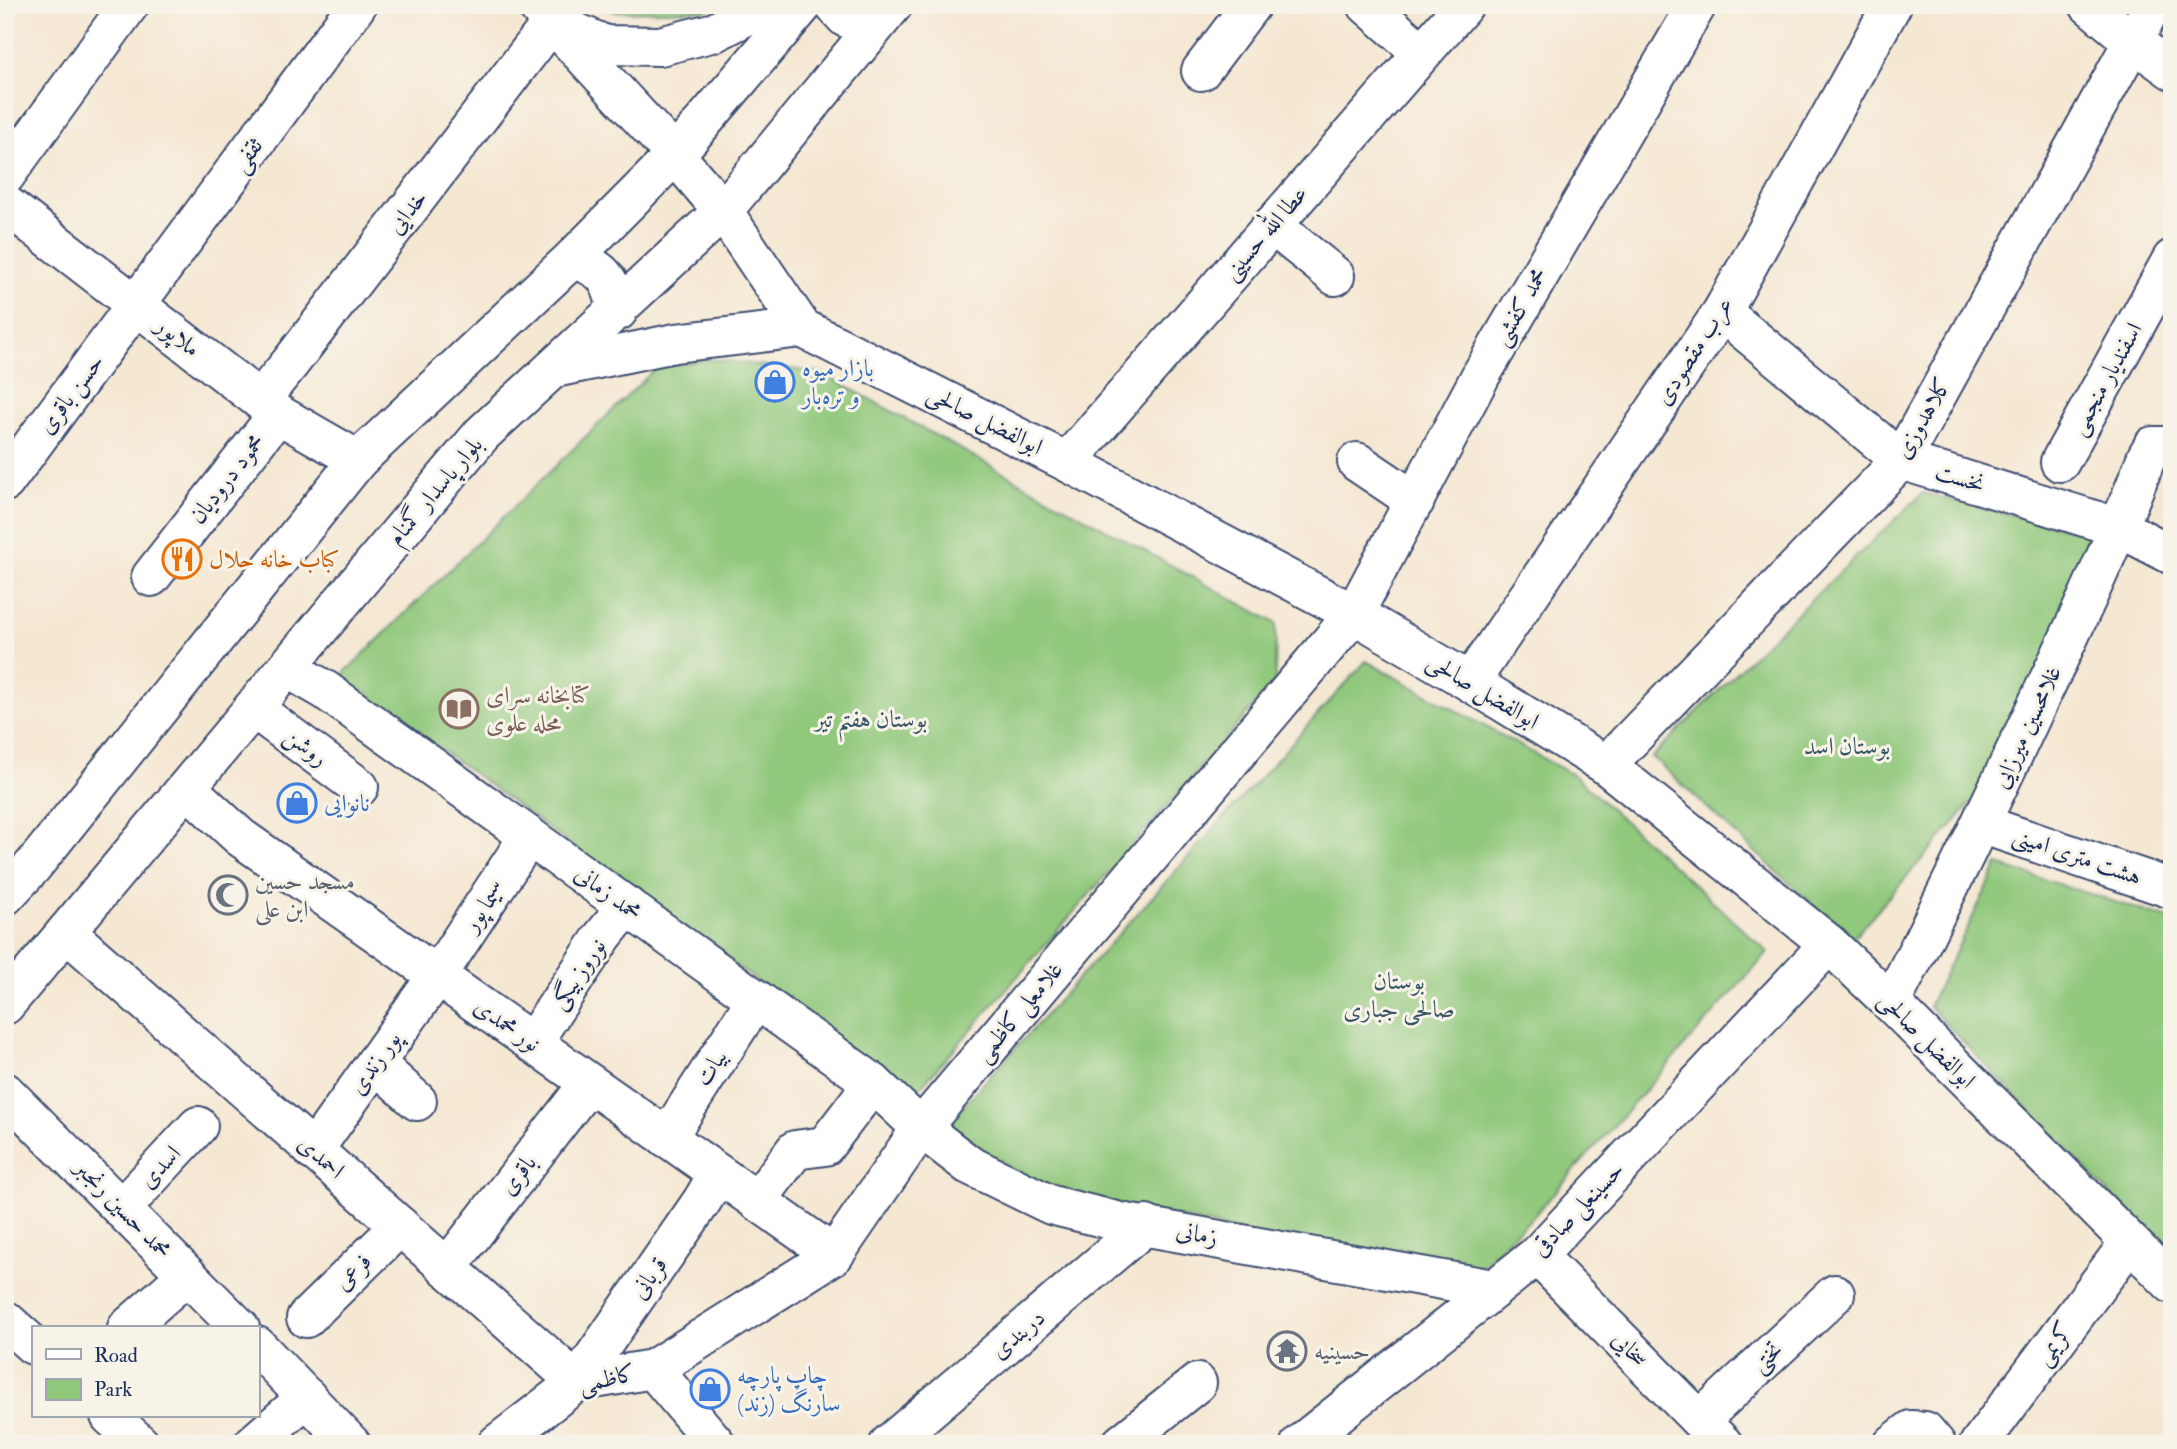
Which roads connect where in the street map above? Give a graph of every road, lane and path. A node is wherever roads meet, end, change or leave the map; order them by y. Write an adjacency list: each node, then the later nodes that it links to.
1 (129, 5): 20 (street)
2 (357, 5): 27 (street, ثقفی)
3 (768, 5): 14 (street)
4 (803, 5): 19 (street)
5 (834, 5): 6 (street)
6 (891, 5): 22 (street, بلوار پاسدار گمنام)
7 (1251, 5): 18 (street)
8 (1367, 5): 16 (street)
9 (1464, 5): 16 (street, عطا الله حسینی)
10 (1697, 5): 40 (street, محمد کفشی)
11 (1892, 5): 29 (street, عرب مقصودی)
12 (2089, 5): 15 (street)
13 (2153, 5): 15 (street, کلاهدوزی)
14 (544, 14): 19 (street, ابوالفضل صالحی); 32 (street, خدایی)
15 (2132, 41): 17 (street); 35 (street, کلاهدوزی)
16 (1422, 53): 23 (street, عطا الله حسینی)
17 (2172, 70)
18 (1201, 71)
19 (675, 155): 22 (street, ابوالفضل صالحی); 24 (street)
20 (5, 176)
21 (5, 204): 27 (street, ملاپور)
22 (723, 211): 28 (street, بلوار پاسدار گمنام); 30 (street, ابوالفضل صالحی)
23 (1272, 225): 26 (street); 36 (street, عطا الله حسینی)
24 (573, 258): 28 (street); 34 (street)
25 (2172, 259): 38 (street, اسفندیار منجمی)
26 (1335, 276)
27 (137, 305): 32 (street, ملاپور); 39 (street, حسن باقری)
28 (618, 311): 31 (street, بلوار پاسدار گمنام)
29 (1723, 312): 35 (street, نخست); 46 (street, عرب مقصودی)
30 (802, 328): 31 (street); 36 (street, ابوالفضل صالحی)
31 (555, 368): 45 (street, بلوار پاسدار گمنام)
32 (269, 407): 34 (street, ملاپور); 43 (street, محمود درودیان)
33 (2163, 446): 41 (street, غلامحسین میرزایی)
34 (358, 460): 54 (street)
35 (1901, 460): 41 (street, نخست); 48 (street, کلاهدوزی)
36 (1067, 462): 44 (street, ابوالفضل صالحی)
37 (1357, 462): 40 (street)
38 (2060, 462)
39 (5, 482)
40 (1415, 501): 44 (street, محمد کفشی)
41 (2120, 527): 42 (street, نخست); 51 (street, غلامحسین میرزایی)
42 (2172, 555)
43 (151, 577)
44 (1354, 614): 46 (street, ابوالفضل صالحی); 69 (street, غلامعلی کاظمی)
45 (287, 668): 47 (street, بلوار پاسدار گمنام); 52 (street, محمد زمانی)
46 (1470, 682): 48 (street, ابوالفضل صالحی)
47 (253, 708): 49 (street, روشن); 50 (street, بلوار پاسدار گمنام)
48 (1606, 765): 57 (street, ابوالفضل صالحی)
49 (359, 787)
50 (187, 788): 56 (street, بلوار پاسدار گمنام); 58 (street, نور محمدی)
51 (1981, 824): 53 (street, هشت متری امینی); 60 (street, غلامحسین میرزایی)
52 (529, 836): 55 (street, محمد زمانی); 58 (street, سیما پور)
53 (2170, 884)
54 (5, 896)
55 (627, 906): 59 (street, محمد زمانی); 62 (street, نوروز بیگی)
56 (66, 932): 61 (street, بلوار پاسدار گمنام); 71 (street, احمدی)
57 (1829, 944): 60 (street, ابوالفضل صالحی); 79 (street, حسینعلی صادقی)
58 (437, 976): 62 (street, نور محمدی); 63 (street, پور زندی)
59 (756, 999): 65 (street, محمد زمانی); 70 (street, بیات)
60 (1891, 1003): 77 (street, ابوالفضل صالحی)
61 (5, 1004)
62 (532, 1043): 64 (street, نور محمدی)
63 (375, 1063): 67 (street); 71 (street, پور زندی)
64 (589, 1083): 70 (street, نور محمدی); 80 (street, باقری)
65 (873, 1083): 69 (street, محمد زمانی); 73 (street)
66 (5, 1092): 74 (street, محمد حسین رنجبر)
67 (417, 1101)
68 (198, 1126): 74 (street, اسدی)
69 (921, 1128): 75 (street, زمانی); 78 (street, غلامعلی کاظمی)
70 (667, 1138): 72 (street, نور محمدی)
71 (313, 1150): 76 (street, احمدی)
72 (718, 1174): 73 (street, نور محمدی); 92 (street, قربانی)
73 (757, 1201): 78 (street, نور محمدی)
74 (122, 1208): 81 (street, محمد حسین رنجبر)
75 (1146, 1225): 83 (street, زمانی); 102 (street, دربندی)
76 (400, 1226): 80 (street, احمدی); 85 (street, فرعی)
77 (2129, 1243): 82 (street, ابوالفضل صالحی); 107 (street, کریمی)
78 (834, 1255): 91 (street, غلامعلی کاظمی)
79 (1537, 1255): 83 (street, حسینعلی صادقی); 96 (street, سخایی)
80 (447, 1268): 92 (street, احمدی)
81 (187, 1275): 87 (street); 88 (street, محمد حسین رنجبر)
82 (2172, 1284)
83 (1493, 1289): 104 (street, حسینعلی صادقی)
84 (1835, 1294): 96 (street, تختی)
85 (306, 1318)
86 (5, 1320): 89 (street)
87 (129, 1326)
88 (238, 1326)
89 (32, 1344)
90 (259, 1348): 94 (street)
91 (653, 1368): 92 (street, کاظمی); 101 (street)
92 (577, 1381): 100 (street, کاظمی)
93 (1197, 1383): 103 (street)
94 (307, 1396): 98 (street); 99 (street)
95 (112, 1418): 97 (street)
96 (1711, 1432)
97 (141, 1444)
98 (253, 1444)
99 (351, 1444)
100 (497, 1444)
101 (716, 1444)
102 (889, 1444)
103 (1121, 1444)
104 (1300, 1444)
105 (1893, 1444): 106 (street)
106 (1936, 1444)
107 (1979, 1444)

